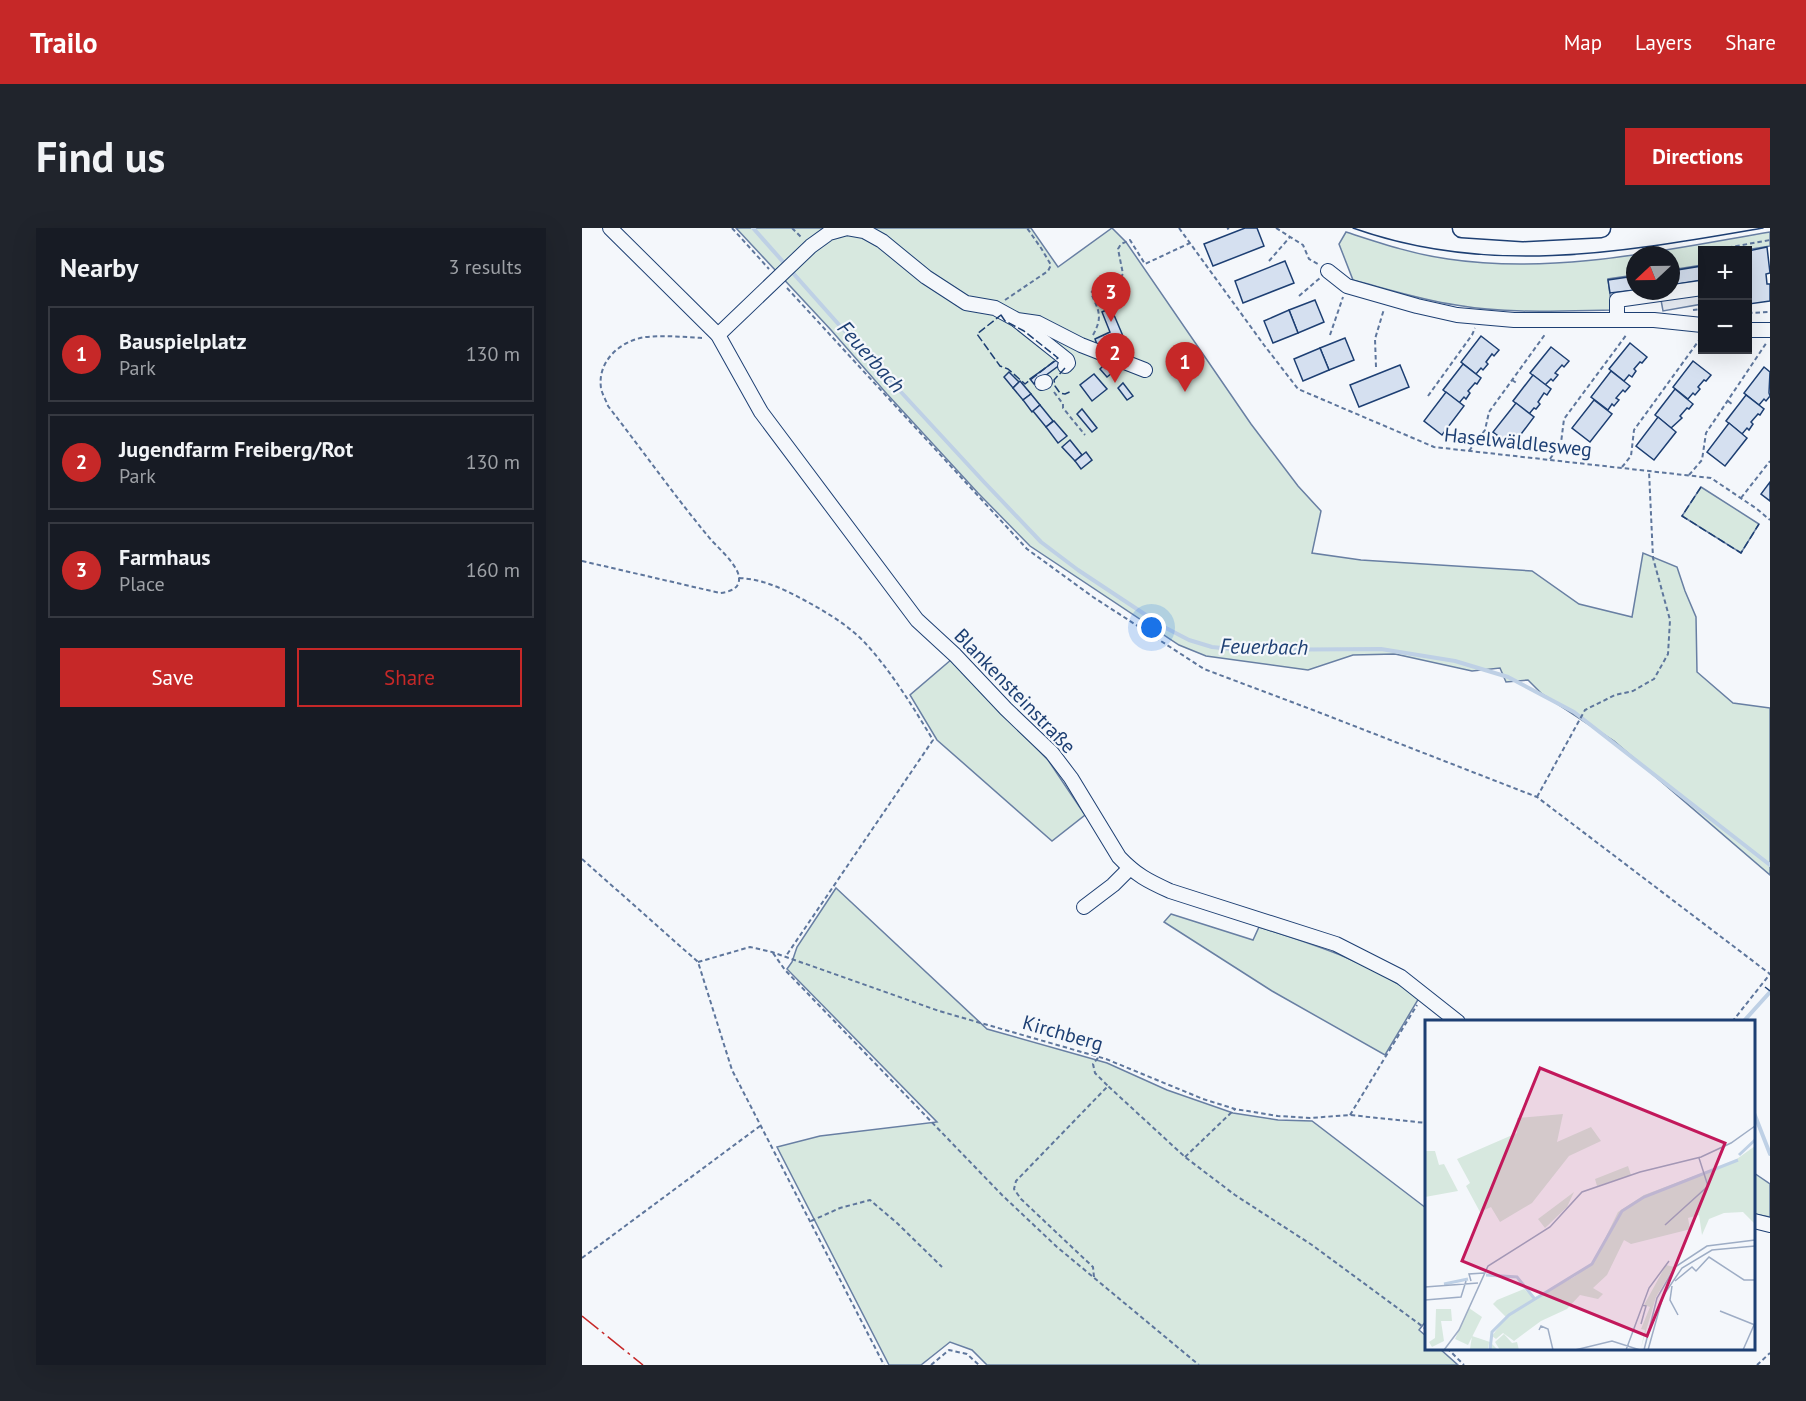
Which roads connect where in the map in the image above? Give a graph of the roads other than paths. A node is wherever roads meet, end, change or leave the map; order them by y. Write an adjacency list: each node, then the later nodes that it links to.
1 (610, 228): 15 (street, Blankensteinstraße)
2 (1462, 228): 3 (main road)
3 (1601, 228)
4 (1328, 271): 9 (street)
5 (1698, 288): 6 (street)
6 (1680, 291)
7 (1626, 299): 9 (street)
8 (1654, 300): 11 (street)
9 (1617, 319): 11 (street)
10 (1017, 320): 15 (street); 16 (street); 17 (street)
11 (1654, 320): 12 (street)
12 (1698, 325)
13 (1752, 330): 14 (street)
14 (1770, 330)
15 (718, 335): 18 (street, Blankensteinstraße)
16 (1065, 366)
17 (1144, 370)
18 (1130, 868): 19 (street); 20 (street, Blankensteinstraße)
19 (1084, 908)
20 (1456, 1020)
21 (1755, 1221): 22 (street)
22 (1770, 1225)

